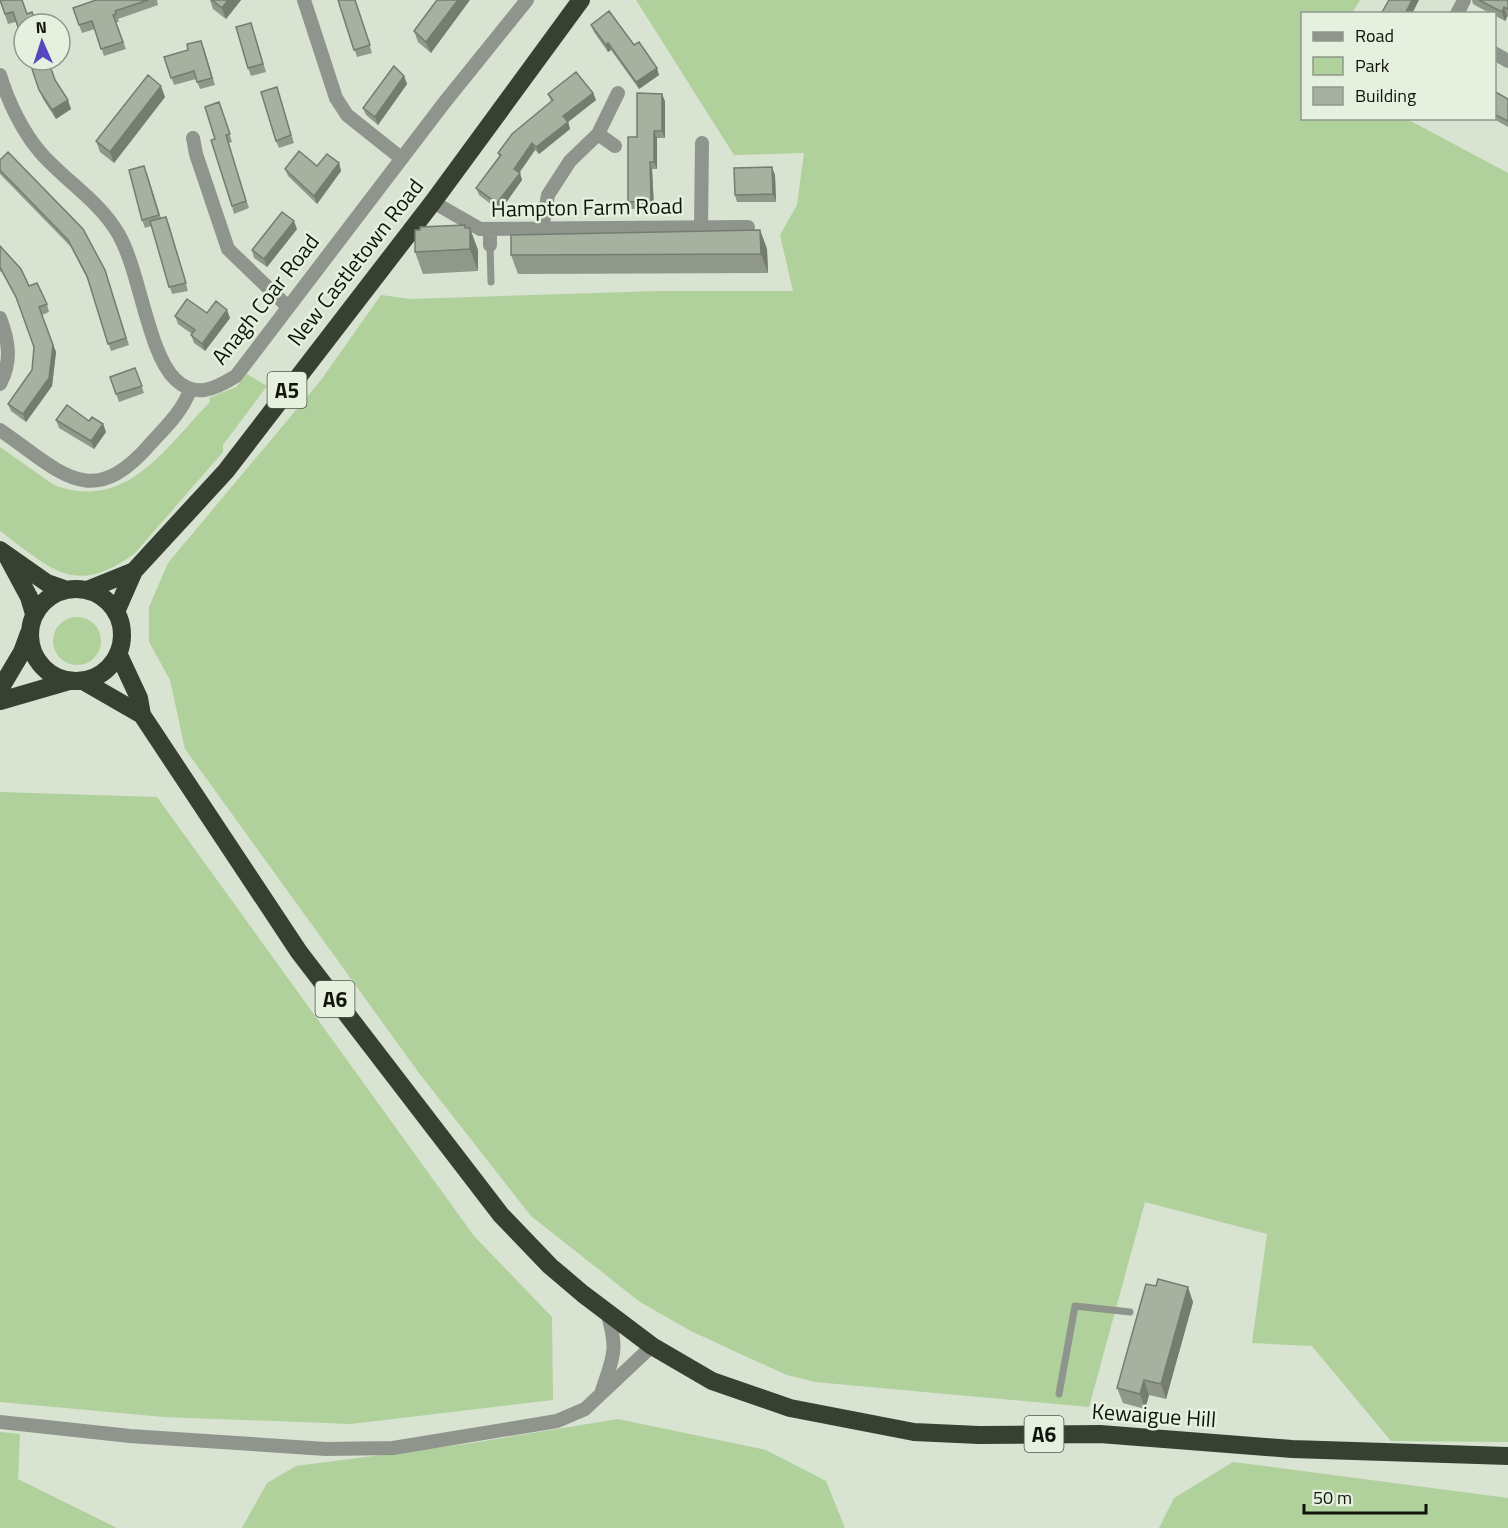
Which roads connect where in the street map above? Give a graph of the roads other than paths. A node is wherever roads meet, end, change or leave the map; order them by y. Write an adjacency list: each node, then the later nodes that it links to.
1 (304, 0): 10 (street)
2 (527, 0): 10 (street, Anagh Coar Road)
3 (581, 0): 11 (highway, New Castletown Road / A5)
4 (0, 75): 21 (street)
5 (618, 93): 6 (street)
6 (598, 134): 9 (street); 14 (street)
7 (193, 138): 18 (street)
8 (702, 143): 12 (street)
9 (615, 146)
10 (401, 158): 18 (street, Anagh Coar Road)
11 (433, 202): 15 (street, Hampton Farm Road); 24 (highway, New Castletown Road / A5)
12 (701, 226): 13 (street, Hampton Farm Road); 14 (street, Hampton Farm Road)
13 (748, 227)
14 (542, 229): 15 (street, Hampton Farm Road)
15 (490, 230): 16 (street)
16 (490, 245): 17 (lane)
17 (490, 282)
18 (288, 307): 21 (street, Anagh Coar Road)
19 (0, 318): 20 (street)
20 (0, 384)
21 (190, 390): 22 (street)
22 (0, 430)
23 (3, 553): 25 (highway); 28 (highway)
24 (134, 572): 26 (highway, A5); 27 (highway, A5)
25 (64, 590): 26 (highway); 28 (highway)
26 (87, 590): 27 (highway)
27 (116, 612): 30 (highway)
28 (34, 614): 29 (highway)
29 (29, 633): 31 (highway); 32 (highway)
30 (118, 653): 31 (highway); 34 (highway, A6)
31 (76, 681): 33 (highway); 34 (highway, A6)
32 (0, 689)
33 (0, 701)
34 (142, 715): 35 (highway, A6)
35 (607, 1312): 37 (highway, Kewaigue Hill / A6); 39 (street)
36 (1130, 1312): 38 (lane)
37 (652, 1346): 39 (street); 41 (highway, Kewaigue Hill / A6)
38 (1059, 1394)
39 (601, 1396): 40 (street)
40 (0, 1422)
41 (1508, 1456)

